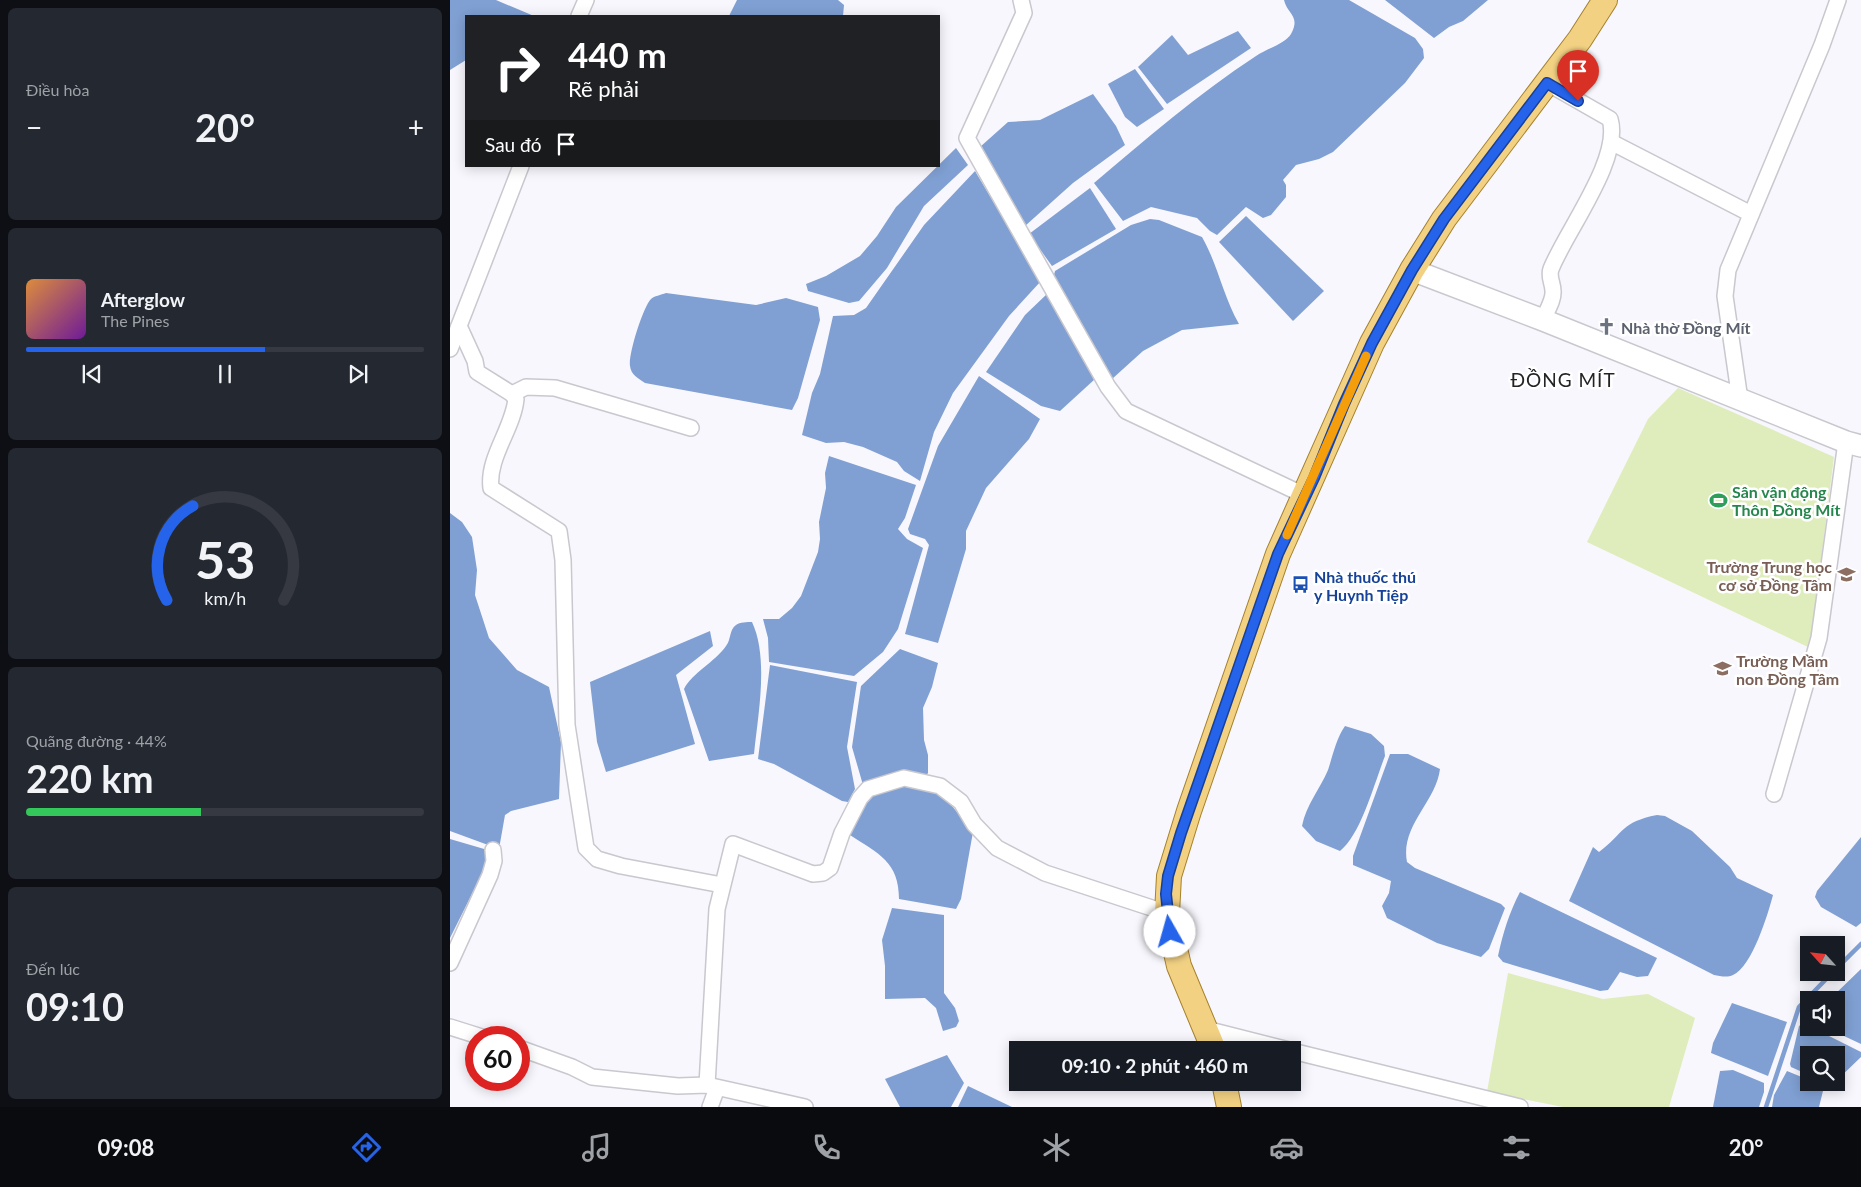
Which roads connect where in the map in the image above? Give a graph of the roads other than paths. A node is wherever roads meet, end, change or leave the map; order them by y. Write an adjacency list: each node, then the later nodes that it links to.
1 (586, 0): 5 (street)
2 (1605, 0): 6 (main road)
3 (1838, 0): 9 (street)
4 (1024, 1): 18 (street)
5 (579, 15)
6 (1547, 83): 7 (street); 10 (main road)
7 (1611, 142): 9 (street); 11 (street)
8 (521, 167): 12 (street)
9 (1751, 214): 15 (street)
10 (1412, 270): 11 (street); 18 (main road)
11 (1543, 320): 15 (street)
12 (459, 326): 13 (street); 14 (street)
13 (450, 349)
14 (512, 394): 16 (street); 21 (street)
15 (1740, 400): 17 (street)
16 (691, 428)
17 (1854, 444): 19 (street)
18 (1306, 496): 22 (main road)
19 (1774, 794)
20 (493, 850): 23 (street)
21 (722, 885): 22 (street); 29 (street)
22 (1167, 913): 26 (main road)
23 (450, 963)
24 (450, 1026): 25 (street)
25 (465, 1031)
26 (1210, 1040)
27 (530, 1052): 29 (street)
28 (1301, 1053): 34 (street)
29 (712, 1086): 31 (street); 32 (street)
30 (1226, 1091): 33 (main road)
31 (710, 1107)
32 (805, 1107)
33 (1229, 1107)
34 (1520, 1107)

